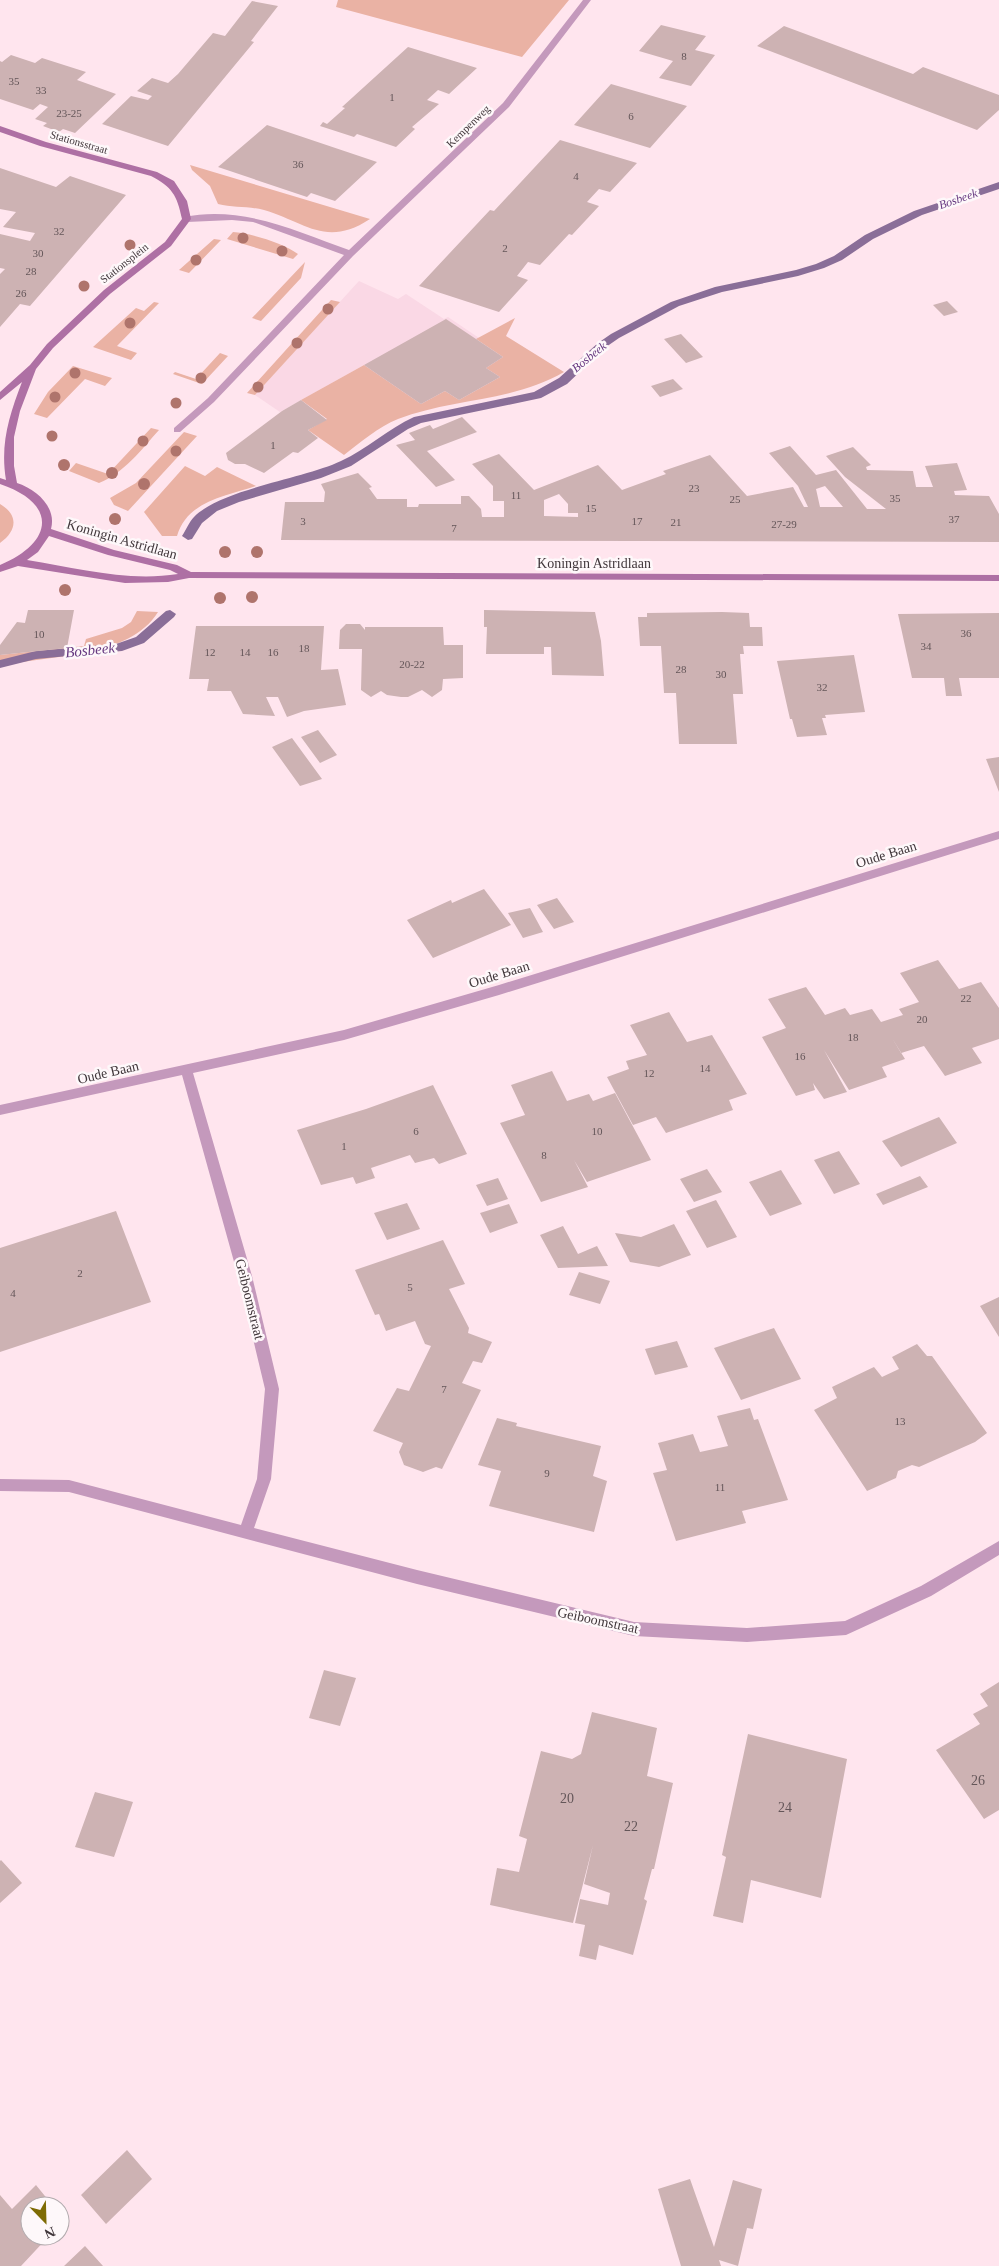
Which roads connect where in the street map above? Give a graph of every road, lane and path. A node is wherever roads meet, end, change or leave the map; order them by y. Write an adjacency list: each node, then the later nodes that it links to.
1 (587, 0): 4 (street, Kempenweg)
2 (0, 129): 3 (main road, Stationsstraat)
3 (187, 219): 4 (street); 5 (main road, Stationsplein)
4 (350, 254): 7 (street, Kempenweg)
5 (33, 367): 6 (main road, Stationsplein); 9 (main road, Stationsplein)
6 (0, 397)
7 (177, 430)
8 (0, 481): 9 (main road, Koningin Astridlaan)
9 (12, 484): 10 (main road, Koningin Astridlaan)
10 (46, 531): 11 (main road, Koningin Astridlaan); 13 (main road, Koningin Astridlaan)
11 (17, 562): 12 (main road, Koningin Astridlaan); 13 (main road, Koningin Astridlaan)
12 (0, 569)
13 (189, 575): 14 (main road, Koningin Astridlaan)
14 (999, 578)
15 (999, 835): 16 (street, Oude Baan)
16 (186, 1069): 17 (street, Oude Baan); 19 (street, Geiboomstraat)
17 (0, 1110)
18 (0, 1485): 19 (street, Geiboomstraat)
19 (246, 1531): 20 (street, Geiboomstraat)
20 (999, 1548)

